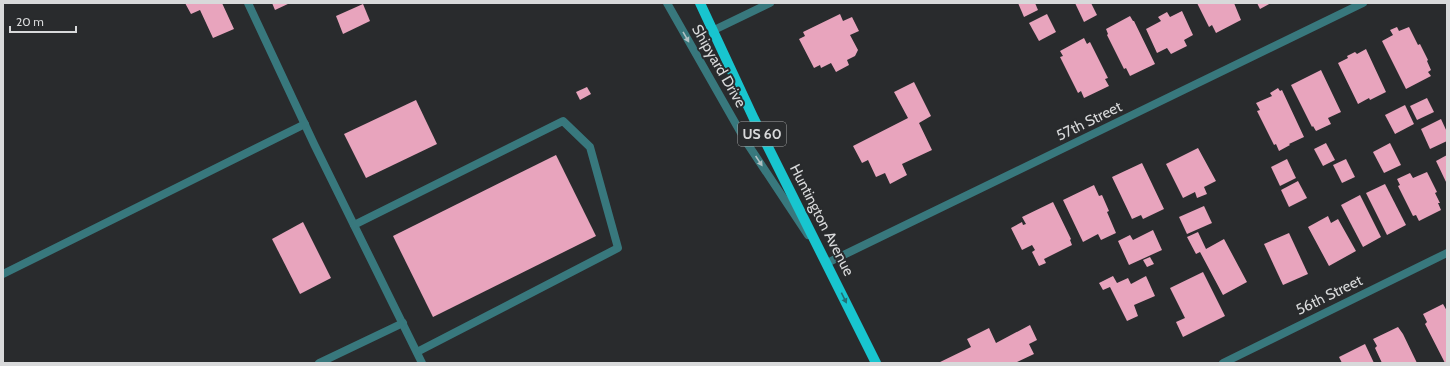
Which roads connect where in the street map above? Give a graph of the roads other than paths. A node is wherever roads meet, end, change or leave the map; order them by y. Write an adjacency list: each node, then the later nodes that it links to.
1 (248, 3): 7 (street)
2 (667, 3): 10 (street, Shipyard Drive, one-way to 10)
3 (700, 3): 6 (main road, Huntington Avenue / US 60)
4 (770, 3): 6 (street)
5 (1363, 3): 10 (street, 57th Street)
6 (712, 31): 10 (main road, Huntington Avenue / US 60)
7 (305, 124): 8 (street); 11 (street)
8 (354, 225): 12 (street); 13 (street)
9 (1447, 253): 17 (street, 56th Street)
10 (827, 263): 16 (main road, Huntington Avenue / US 60, one-way to 16)
11 (3, 274)
12 (403, 323): 13 (street); 14 (street)
13 (417, 352): 15 (street)
14 (319, 363)
15 (422, 363)
16 (876, 363)
17 (1223, 363)

